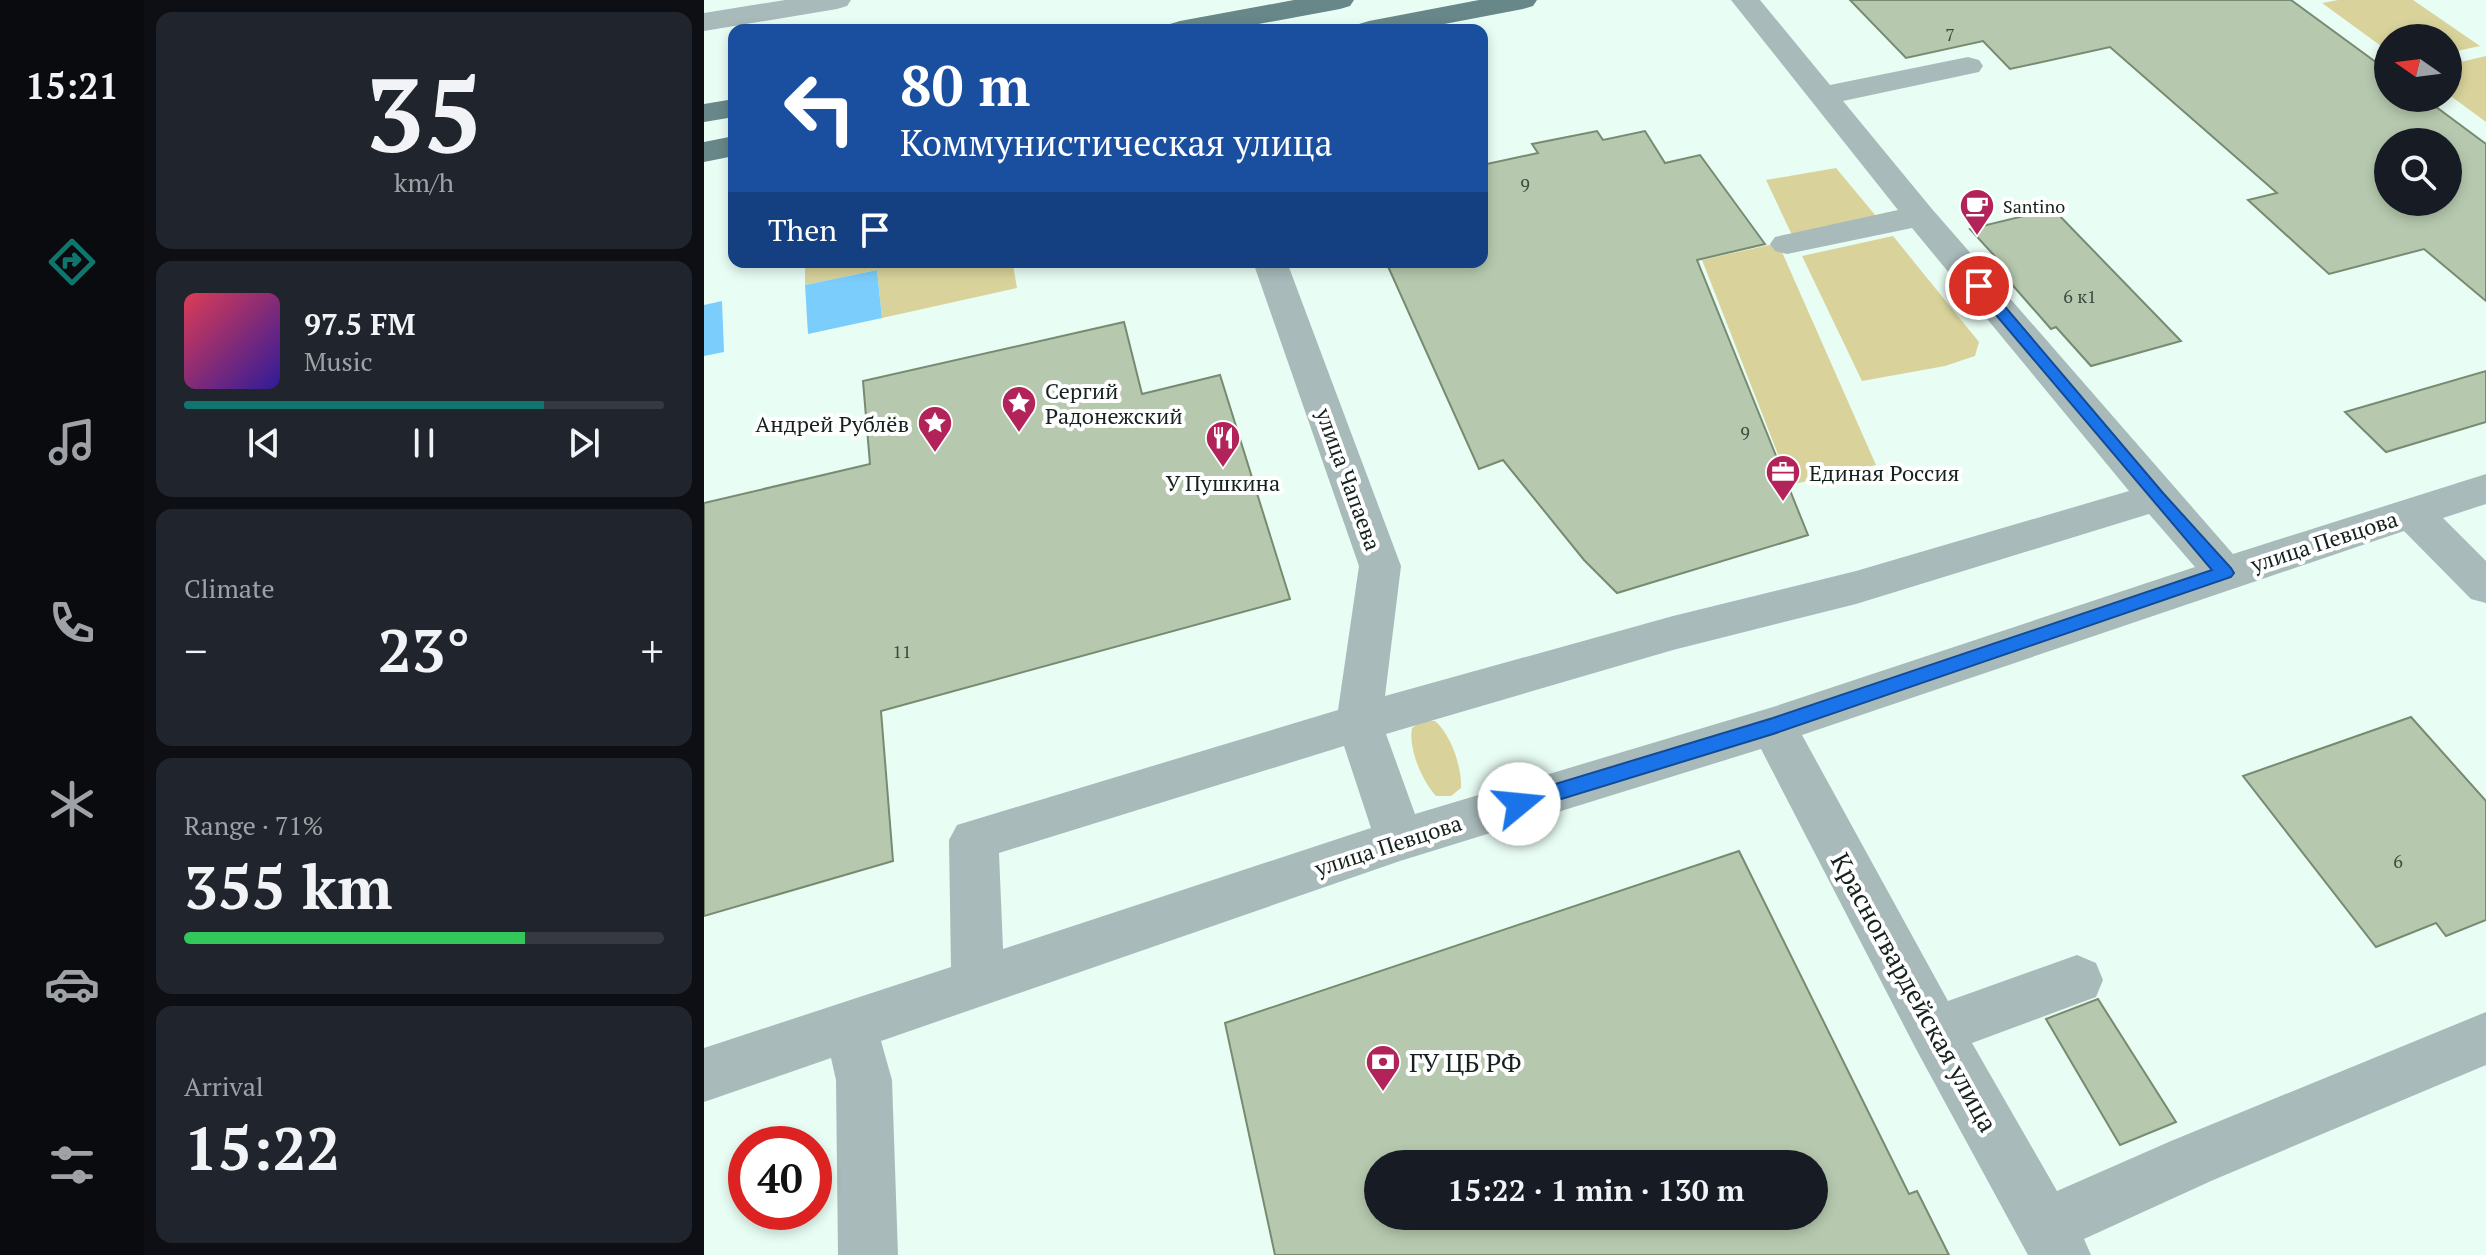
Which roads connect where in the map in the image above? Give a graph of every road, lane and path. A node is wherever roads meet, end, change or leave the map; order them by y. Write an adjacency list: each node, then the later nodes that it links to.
1 (837, 0): 5 (street)
2 (1340, 0): 6 (main road)
3 (1523, 0): 7 (main road)
4 (1745, 0): 9 (street)
5 (704, 22)
6 (1222, 24)
7 (1400, 24)
8 (1968, 66): 9 (street)
9 (1824, 96): 14 (street)
10 (728, 109): 11 (main road)
11 (704, 113)
12 (728, 147): 13 (main road)
13 (704, 152)
14 (1920, 216): 15 (street); 18 (street)
15 (1787, 244)
16 (1272, 268): 22 (street, улица Чапаева)
17 (2486, 489): 19 (street, улица Певцова)
18 (2157, 497): 20 (street); 22 (street)
19 (2412, 513): 20 (street, улица Певцова); 21 (street)
20 (2225, 573): 23 (street, улица Певцова)
21 (2486, 587)
22 (1359, 723): 24 (street, улица Чапаева); 26 (street)
23 (1773, 726): 24 (street, улица Певцова); 28 (street, Красногвардейская улица)
24 (1400, 840): 26 (street, улица Певцова)
25 (2077, 980): 28 (street)
26 (978, 983): 27 (street, улица Певцова)
27 (851, 1027): 30 (street, улица Певцова); 32 (street)
28 (1935, 1031): 31 (street, Красногвардейская улица)
29 (2486, 1038): 31 (street)
30 (704, 1075)
31 (2053, 1241)
32 (868, 1255)

